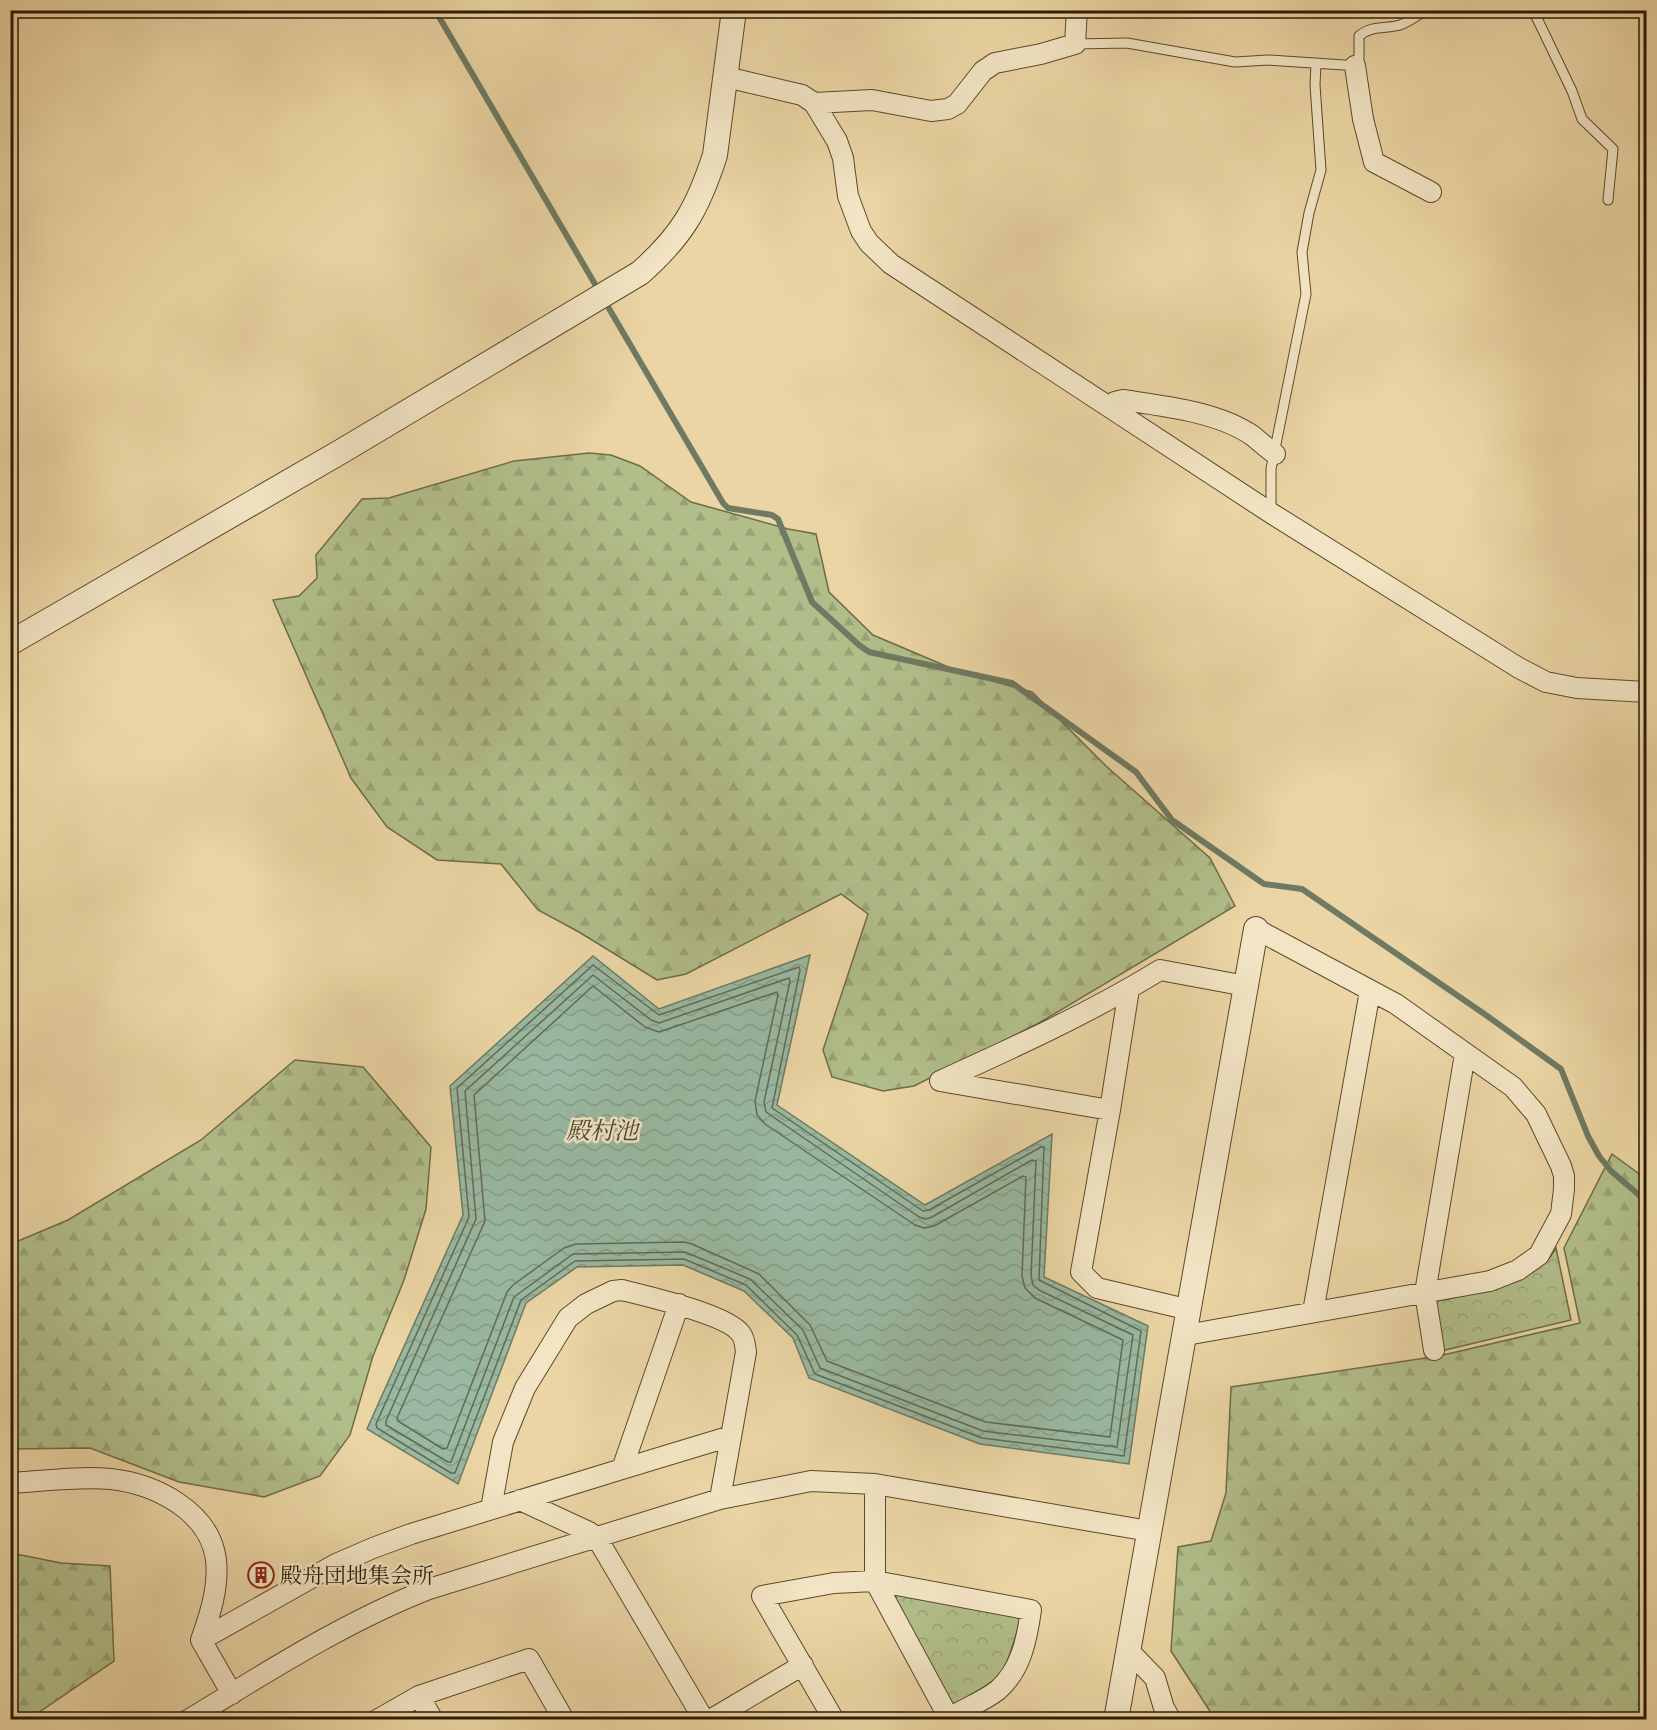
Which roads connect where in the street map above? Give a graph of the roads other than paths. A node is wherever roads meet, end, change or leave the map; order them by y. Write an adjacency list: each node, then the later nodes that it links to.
1 (734, 10): 8 (street)
2 (1077, 10): 5 (street)
3 (1426, 10): 7 (lane)
4 (1533, 10): 11 (lane)
5 (1075, 44): 6 (lane); 9 (street)
6 (1316, 63): 7 (lane); 13 (lane)
7 (1355, 66): 10 (street)
8 (726, 77): 9 (street); 15 (street)
9 (814, 103): 12 (street)
10 (1431, 192)
11 (1608, 200)
12 (1110, 407): 13 (street); 14 (street)
13 (1275, 454): 14 (lane)
14 (1266, 510): 16 (street)
15 (10, 643)
16 (1647, 692)
17 (1256, 929): 18 (street); 20 (street)
18 (1246, 986): 19 (street); 25 (street)
19 (1130, 989): 22 (street); 22 (street)
20 (1370, 991): 21 (street); 26 (street)
21 (1465, 1054): 23 (street); 23 (street)
22 (1110, 1110): 25 (street)
23 (1425, 1293): 26 (street); 28 (street)
24 (679, 1304): 29 (street); 30 (street); 35 (street)
25 (1190, 1310): 27 (street)
26 (1313, 1312): 27 (street)
27 (1185, 1335): 36 (street)
28 (1434, 1350)
29 (731, 1436): 30 (street); 33 (street)
30 (622, 1469): 34 (street)
31 (10, 1483): 39 (street)
32 (875, 1484): 33 (street); 36 (street); 38 (street)
33 (720, 1499): 37 (street)
34 (520, 1500): 35 (street); 37 (street)
35 (491, 1509): 39 (street)
36 (1149, 1531): 40 (street)
37 (597, 1538): 42 (street); 48 (street)
38 (875, 1581): 41 (street); 51 (street); 51 (street)
39 (201, 1640): 42 (street)
40 (1128, 1650): 52 (street); 53 (street)
41 (803, 1665): 49 (street); 50 (street)
42 (232, 1694): 44 (street)
43 (419, 1696): 45 (street); 46 (street); 47 (street)
44 (188, 1719)
45 (377, 1719)
46 (433, 1719)
47 (564, 1719)
48 (704, 1719)
49 (710, 1719)
50 (834, 1719)
51 (948, 1719)
52 (1116, 1719)
53 (1171, 1719)

